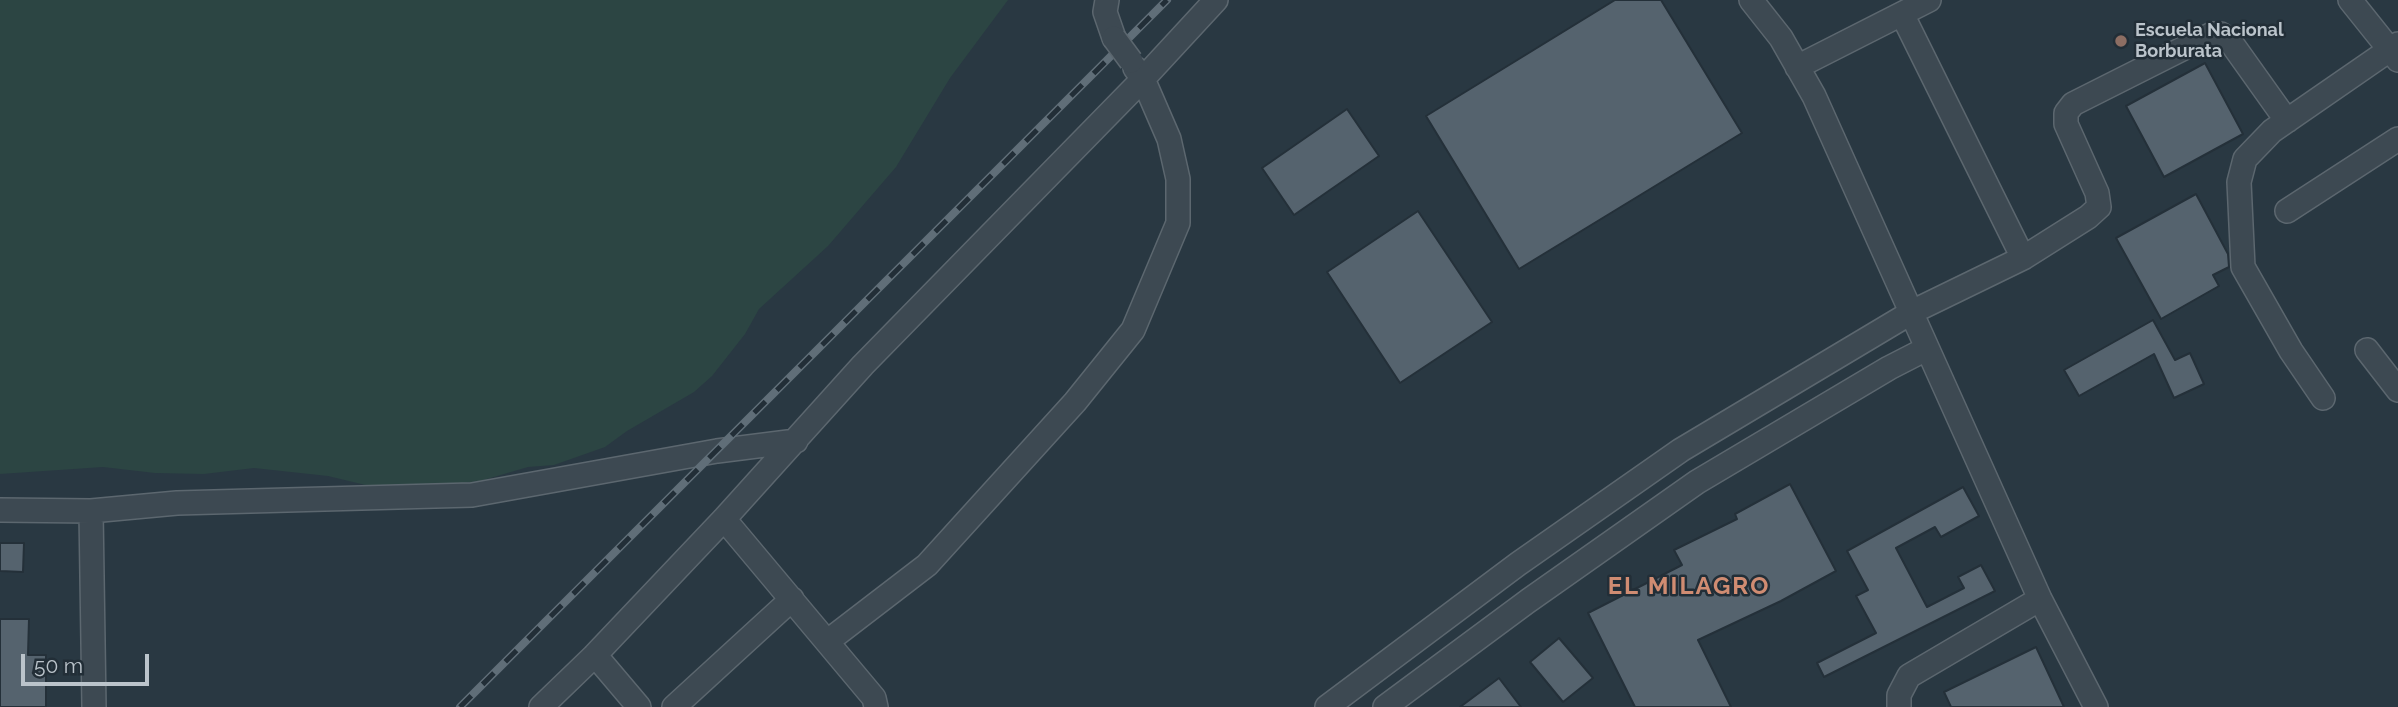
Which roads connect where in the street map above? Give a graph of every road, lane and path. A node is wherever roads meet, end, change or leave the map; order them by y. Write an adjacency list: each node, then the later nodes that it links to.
1 (1107, 0): 9 (street, bridge)
2 (1216, 0): 9 (street)
3 (1751, 0): 8 (street)
4 (1929, 0): 6 (street)
5 (2350, 0): 7 (street)
6 (1902, 14): 8 (street); 13 (street)
7 (2396, 51): 10 (street)
8 (1797, 67): 14 (street)
9 (1137, 70): 19 (street); 27 (street)
10 (2287, 121): 13 (street); 18 (street)
11 (2398, 139): 12 (street)
12 (2287, 211)
13 (2023, 258): 14 (street)
14 (1912, 312): 15 (street); 20 (street)
15 (1927, 349): 21 (street); 25 (street)
16 (2367, 350): 17 (street)
17 (2398, 390)
18 (2323, 398)
19 (796, 441): 23 (street); 24 (street)
20 (1681, 450): 21 (street); 29 (street)
21 (1697, 482): 30 (street)
22 (0, 510): 23 (street)
23 (91, 510): 31 (street)
24 (724, 519): 26 (street); 28 (street)
25 (2040, 598): 38 (street); 39 (street)
26 (792, 599): 27 (street); 34 (street)
27 (828, 641): 35 (street)
28 (595, 655): 32 (street); 33 (street)
29 (1397, 655): 30 (street); 36 (street)
30 (1417, 683): 37 (street)
31 (94, 707)
32 (541, 707)
33 (639, 707)
34 (674, 707)
35 (876, 707)
36 (1327, 707)
37 (1385, 707)
38 (1899, 707)
39 (2096, 707)

